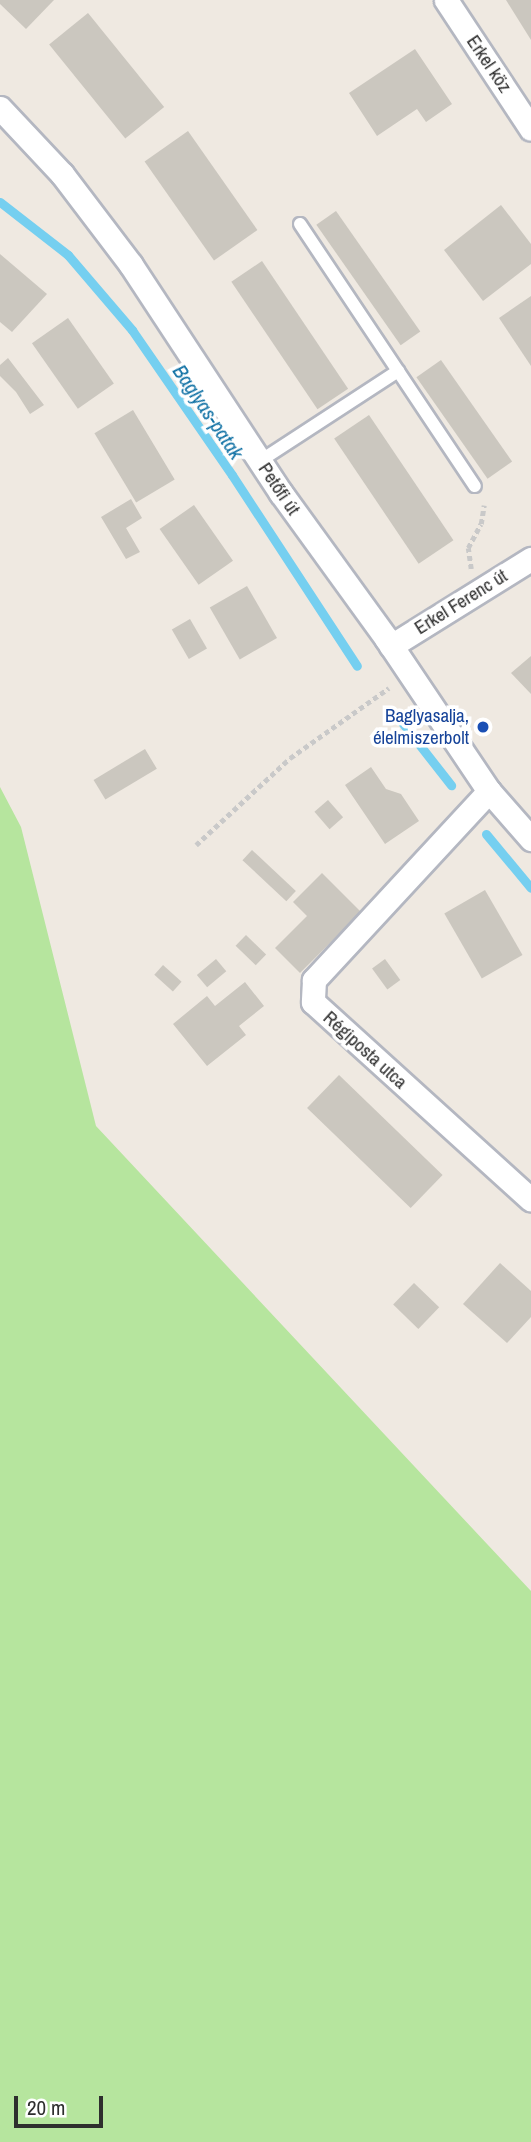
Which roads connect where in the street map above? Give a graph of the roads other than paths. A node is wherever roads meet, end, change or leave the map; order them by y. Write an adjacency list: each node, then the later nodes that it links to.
1 (446, 0): 3 (street, Erkel köz)
2 (0, 108): 6 (street, Petőfi út)
3 (531, 129)
4 (300, 224): 5 (lane)
5 (398, 371): 6 (lane); 7 (lane)
6 (260, 461): 9 (street, Petőfi út)
7 (475, 486)
8 (531, 559): 9 (street, Erkel Ferenc út)
9 (391, 646): 10 (street, Petőfi út)
10 (489, 791): 11 (street, Petőfi út); 12 (street, Régiposta utca)
11 (531, 839)
12 (531, 1200)

